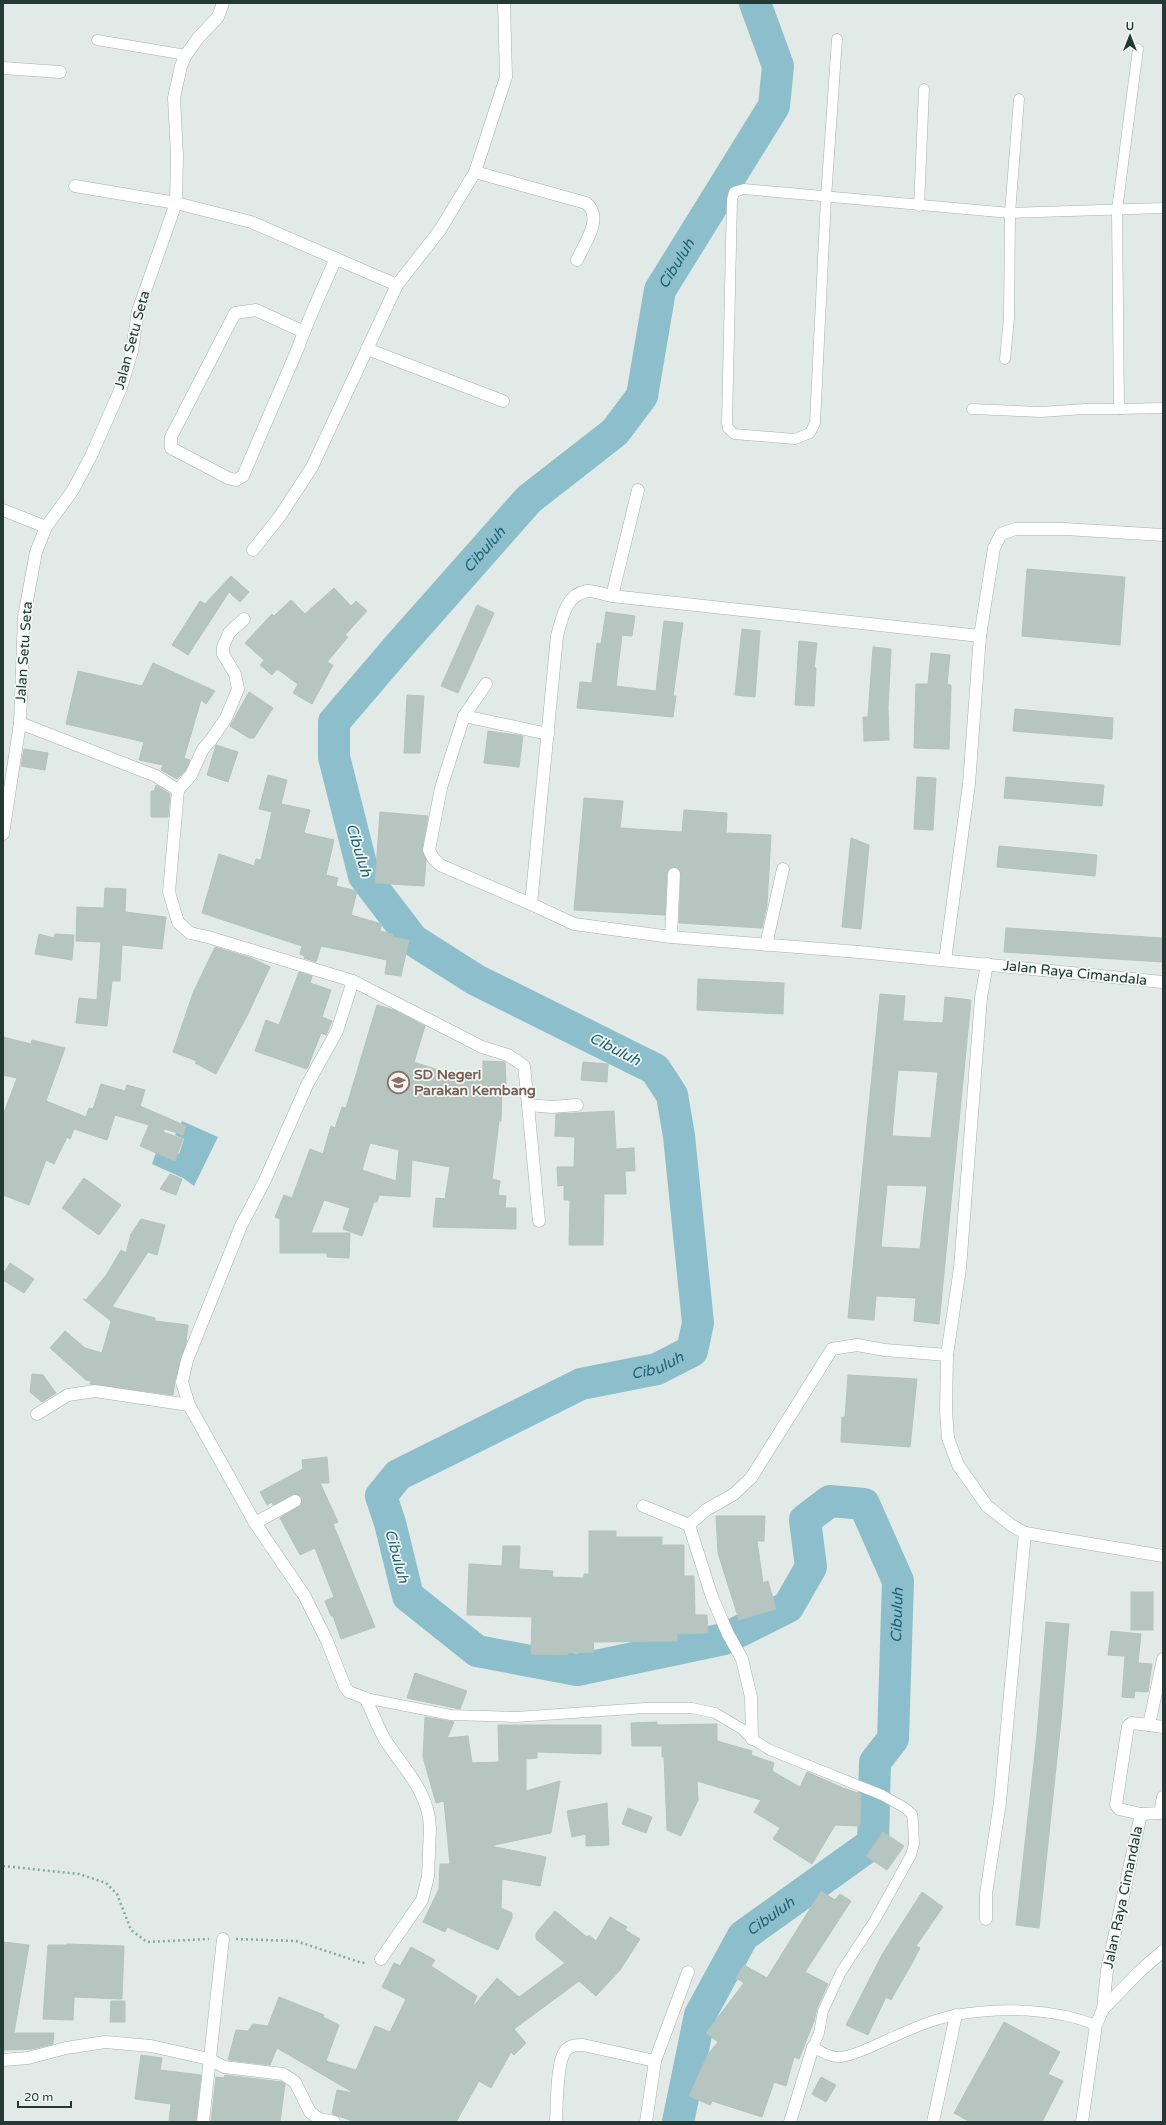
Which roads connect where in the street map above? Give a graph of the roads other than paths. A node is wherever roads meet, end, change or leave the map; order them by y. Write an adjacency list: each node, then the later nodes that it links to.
1 (223, 3): 6 (street, Jalan Setu Seta)
2 (504, 3): 11 (street)
3 (837, 39): 13 (lane)
4 (97, 40): 6 (lane)
5 (1138, 49): 17 (lane)
6 (186, 55): 14 (street, Jalan Setu Seta)
7 (3, 68): 8 (street)
8 (60, 72)
9 (924, 89): 15 (lane)
10 (1019, 99): 18 (lane)
11 (475, 172): 20 (street); 21 (street)
12 (75, 186): 14 (street)
13 (826, 198): 13 (lane); 15 (lane)
14 (176, 203): 19 (street); 31 (street, Jalan Setu Seta)
15 (919, 206): 18 (lane)
16 (1163, 208): 17 (lane)
17 (1117, 210): 18 (lane); 28 (lane)
18 (1010, 213): 24 (lane)
19 (336, 258): 21 (street); 22 (street)
20 (577, 260)
21 (397, 285): 23 (street)
22 (304, 332): 22 (street)
23 (367, 350): 25 (street); 33 (street)
24 (1005, 359)
25 (503, 401)
26 (1163, 408): 28 (lane)
27 (972, 409): 28 (lane)
28 (1119, 409)
29 (638, 490): 34 (street)
30 (3, 510): 31 (street)
31 (46, 526): 39 (street, Jalan Setu Seta)
32 (1163, 535): 36 (street)
33 (253, 550)
34 (612, 596): 36 (street); 40 (street)
35 (244, 619): 42 (street)
36 (980, 636): 49 (street)
37 (486, 684): 38 (street, Jalan Raya Cimandala)
38 (464, 716): 40 (street); 46 (street, Jalan Raya Cimandala)
39 (20, 723): 41 (street, Jalan Setu Seta); 42 (street)
40 (548, 734): 46 (street)
41 (7, 789): 43 (street, Jalan Setu Seta)
42 (178, 790): 51 (street)
43 (3, 834)
44 (783, 869): 48 (street)
45 (674, 874): 47 (street)
46 (531, 904): 47 (street, Jalan Raya Cimandala)
47 (671, 937): 48 (street, Jalan Raya Cimandala)
48 (766, 944): 49 (street, Jalan Raya Cimandala)
49 (945, 960): 50 (street, Jalan Raya Cimandala)
50 (987, 964): 52 (street, Jalan Raya Cimandala); 56 (street)
51 (353, 981): 53 (street); 57 (street)
52 (1163, 982)
53 (528, 1105): 54 (street); 55 (street)
54 (576, 1105)
55 (539, 1221)
56 (947, 1355): 62 (street); 63 (street)
57 (189, 1405): 58 (street); 61 (street)
58 (37, 1414)
59 (295, 1500): 61 (street)
60 (643, 1506): 62 (street)
61 (255, 1522): 66 (street)
62 (688, 1525): 69 (street)
63 (1025, 1533): 64 (street); 72 (street)
64 (1163, 1556)
65 (1163, 1659): 67 (street)
66 (366, 1698): 69 (lane); 75 (street)
67 (1149, 1725): 68 (street); 71 (street, Jalan Raya Cimandala)
68 (1163, 1727)
69 (752, 1739): 80 (lane)
70 (1163, 1797): 71 (street)
71 (1141, 1814): 77 (street, Jalan Raya Cimandala)
72 (986, 1919)
73 (223, 1939): 81 (street)
74 (1163, 1951): 77 (street)
75 (381, 1959)
76 (688, 1972): 83 (street)
77 (1103, 2009): 79 (street)
78 (956, 2015): 79 (lane); 80 (lane); 89 (street)
79 (1096, 2025): 90 (street)
80 (813, 2047): 88 (street)
81 (209, 2059): 82 (street); 84 (street); 85 (street)
82 (3, 2060)
83 (655, 2061): 86 (street); 87 (street)
84 (203, 2122)
85 (334, 2122)
86 (556, 2122)
87 (646, 2122)
88 (790, 2122)
89 (933, 2122)
90 (1082, 2122)

